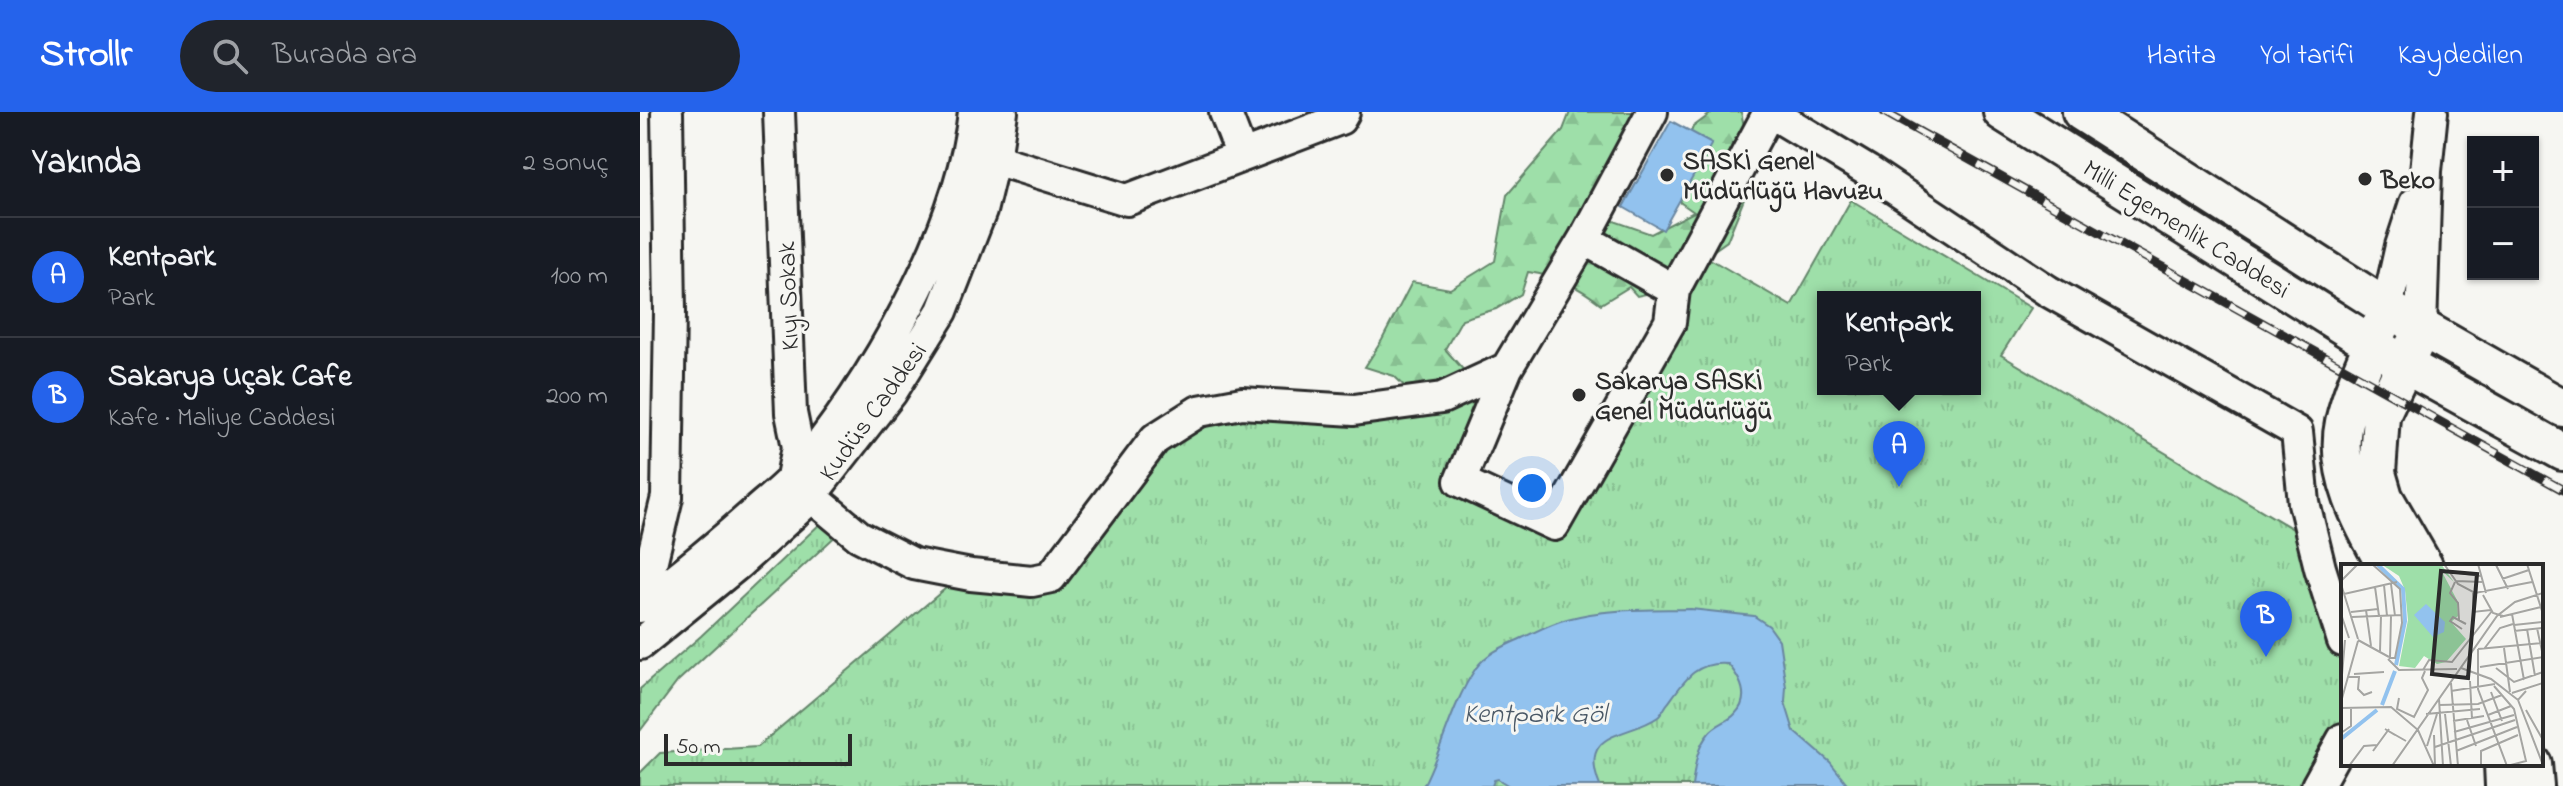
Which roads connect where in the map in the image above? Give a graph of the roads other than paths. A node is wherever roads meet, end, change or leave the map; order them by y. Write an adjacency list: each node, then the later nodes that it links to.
1 (667, 112): 25 (street)
2 (779, 112): 24 (street, Kıyı Sokak)
3 (974, 112): 24 (street, Kudüs Caddesi)
4 (1002, 112): 13 (street, Kudüs Caddesi)
5 (1225, 112): 12 (street)
6 (1344, 112): 12 (street)
7 (1652, 112): 15 (street)
8 (1769, 112): 16 (street); 29 (street)
9 (2002, 112): 19 (main road, Milli Egemenlik Caddesi)
10 (2081, 112): 17 (main road, Milli Egemenlik Caddesi)
11 (2432, 112): 14 (street)
12 (1242, 156): 13 (street)
13 (994, 159): 24 (street, Kudüs Caddesi)
14 (2426, 171): 17 (street); 18 (street)
15 (1584, 239): 16 (street); 21 (street)
16 (1674, 290): 21 (street)
17 (2387, 308): 18 (main road, Milli Egemenlik Caddesi); 19 (main road)
18 (2421, 329): 20 (main road); 22 (main road)
19 (2372, 345): 20 (main road, Milli Egemenlik Caddesi); 26 (main road)
20 (2405, 365): 23 (main road); 27 (main road)
21 (1507, 368): 24 (street)
22 (2563, 408)
23 (2563, 452)
24 (801, 488): 28 (street, Kudüs Caddesi); 30 (street, Kudüs Caddesi)
25 (654, 497): 28 (street)
26 (2385, 564)
27 (2423, 564)
28 (640, 606)
29 (2341, 635)
30 (640, 644)
31 (2341, 743): 34 (street)
32 (2503, 766): 35 (main road)
33 (2533, 766): 36 (main road)
34 (2317, 786)
35 (2504, 786)
36 (2535, 786)

